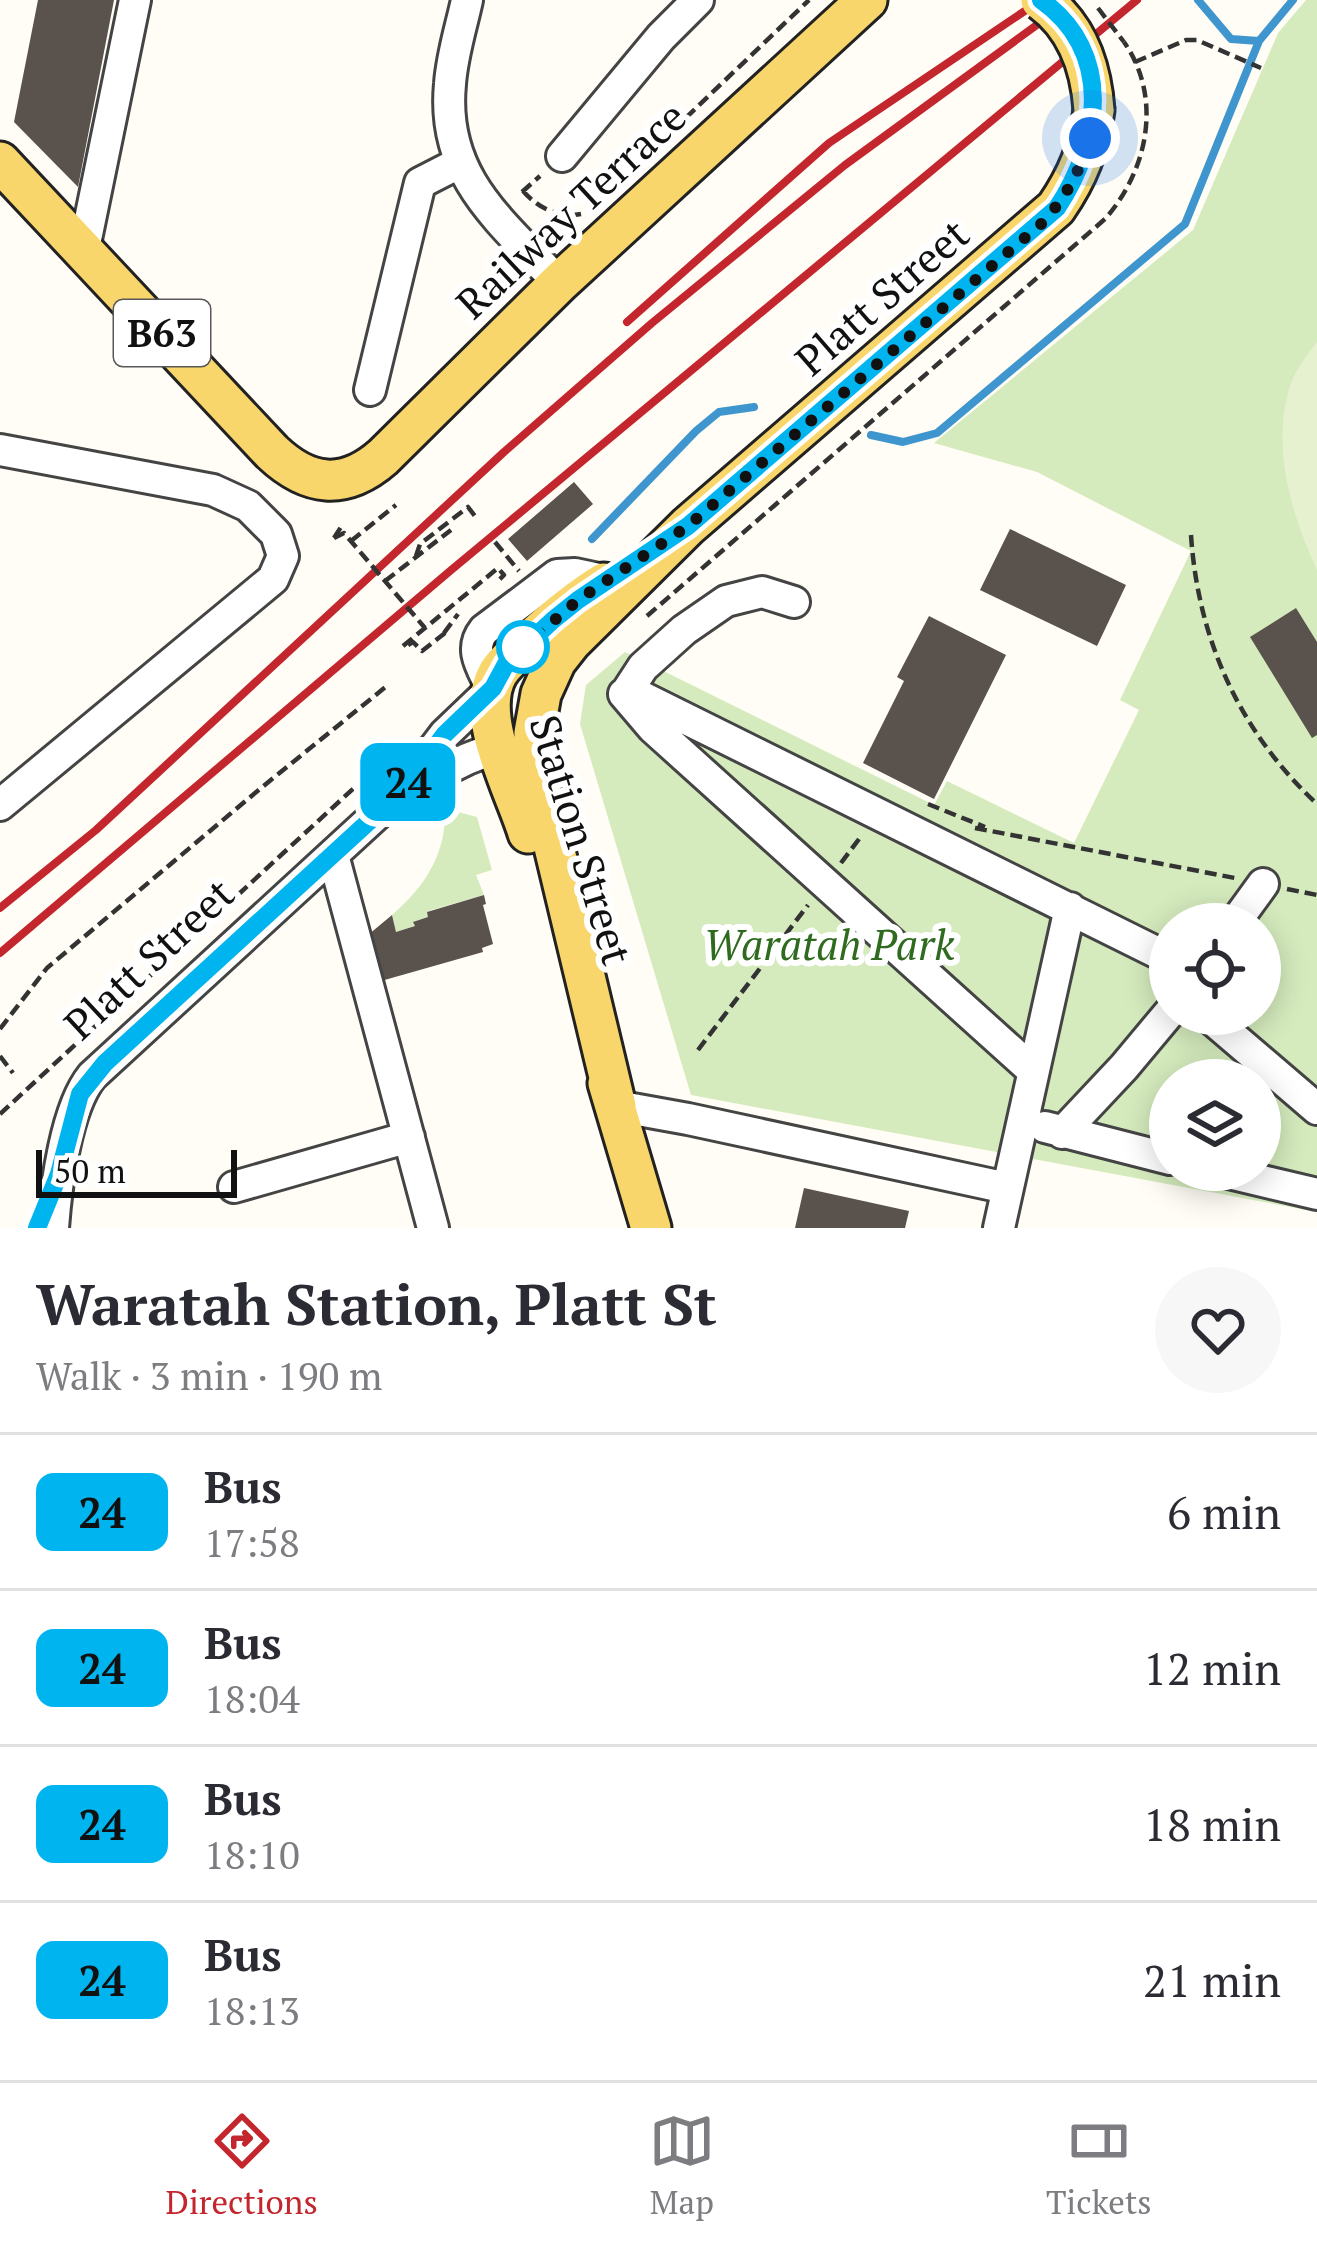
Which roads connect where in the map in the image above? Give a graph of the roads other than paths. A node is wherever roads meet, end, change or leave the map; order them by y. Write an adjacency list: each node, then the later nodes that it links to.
1 (135, 0): 9 (street)
2 (467, 0): 8 (street)
3 (698, 0): 6 (street)
4 (867, 0): 10 (main road, Railway Terrace / B63)
5 (1041, 0): 13 (main road, Platt Street, bridge)
6 (562, 156)
7 (0, 162): 9 (main road, B63)
8 (459, 163): 10 (street); 11 (street)
9 (84, 250): 10 (main road, Railway Terrace / B63)
10 (559, 283)
11 (370, 391)
12 (0, 450): 21 (street)
13 (688, 526): 14 (main road, Platt Street); 16 (main road, Platt Street)
14 (608, 580): 16 (main road, Platt Street); 18 (street)
15 (794, 602): 25 (street)
16 (566, 634): 18 (main road, Station Street); 19 (main road); 30 (main road, Station Street)
17 (617, 684): 29 (street)
18 (493, 688): 19 (main road, Station Street); 20 (street, Platt Street)
19 (498, 747): 20 (street, Platt Street); 30 (main road, Station Street)
20 (401, 792): 22 (street, Platt Street)
21 (0, 805)
22 (333, 855): 34 (street); 36 (street, Platt Street)
23 (1263, 884): 24 (street)
24 (1249, 903)
25 (1070, 908): 26 (street); 29 (street)
26 (1149, 948)
27 (1151, 1035): 33 (street)
28 (1231, 1035): 31 (street)
29 (1032, 1070): 32 (street)
30 (616, 1106): 39 (street); 44 (main road, Station Street)
31 (1317, 1109)
32 (1022, 1120): 33 (street); 39 (street)
33 (1062, 1132): 35 (street)
34 (409, 1138): 38 (street); 43 (street)
35 (1149, 1154)
36 (59, 1174): 41 (street, Platt Street); 42 (street, Platt Street)
37 (1281, 1185): 40 (street)
38 (233, 1187)
39 (1007, 1188): 45 (street)
40 (1317, 1193)
41 (37, 1228)
42 (53, 1228)
43 (434, 1228)
44 (651, 1228)
45 (999, 1228)

